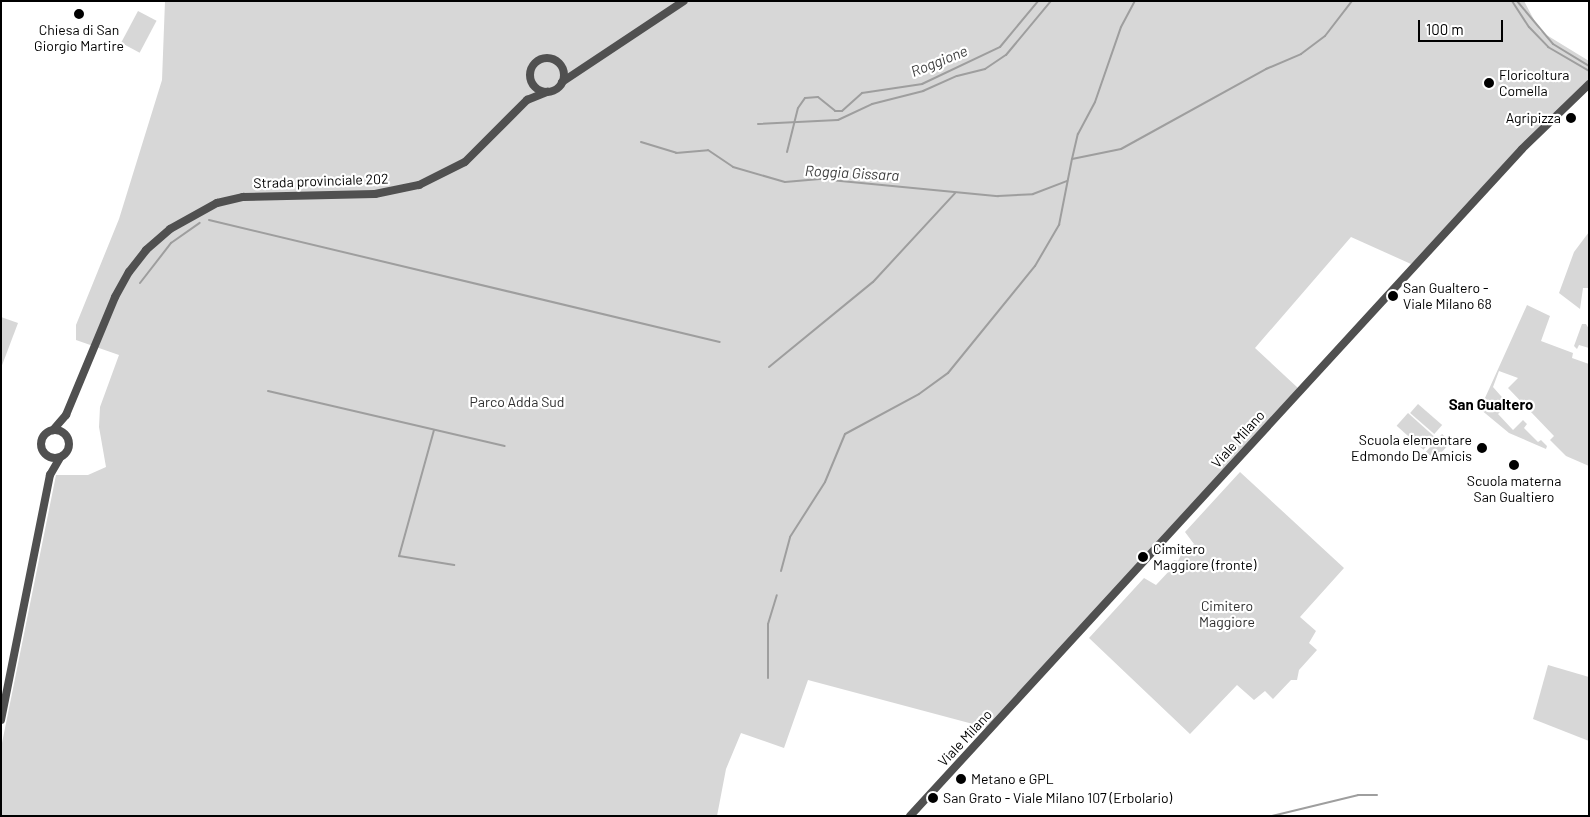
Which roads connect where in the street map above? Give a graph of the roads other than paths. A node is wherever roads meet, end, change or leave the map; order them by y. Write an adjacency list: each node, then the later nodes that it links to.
1 (684, 1): 3 (street, Strada provinciale 202)
2 (560, 64): 3 (street, Strada provinciale 202); 4 (street, Strada provinciale 202); 5 (street)
3 (582, 67): 5 (street, Strada provinciale 202)
4 (531, 80): 7 (street); 8 (street, Strada provinciale 202)
5 (562, 82): 7 (street, Strada provinciale 202)
6 (1589, 84): 16 (street, Viale Milano)
7 (546, 92): 8 (street, Strada provinciale 202)
8 (518, 109): 9 (street, Strada provinciale 202)
9 (66, 415): 10 (street, Strada provinciale 202); 11 (street, Strada provinciale 202)
10 (53, 430): 11 (street); 12 (street, Strada provinciale 202)
11 (67, 436): 13 (street, Strada provinciale 202)
12 (48, 457): 13 (street); 14 (street, Strada provinciale 202)
13 (60, 458): 14 (street, Strada provinciale 202)
14 (50, 475): 15 (street, Strada provinciale 202)
15 (1, 720)
16 (910, 816)

